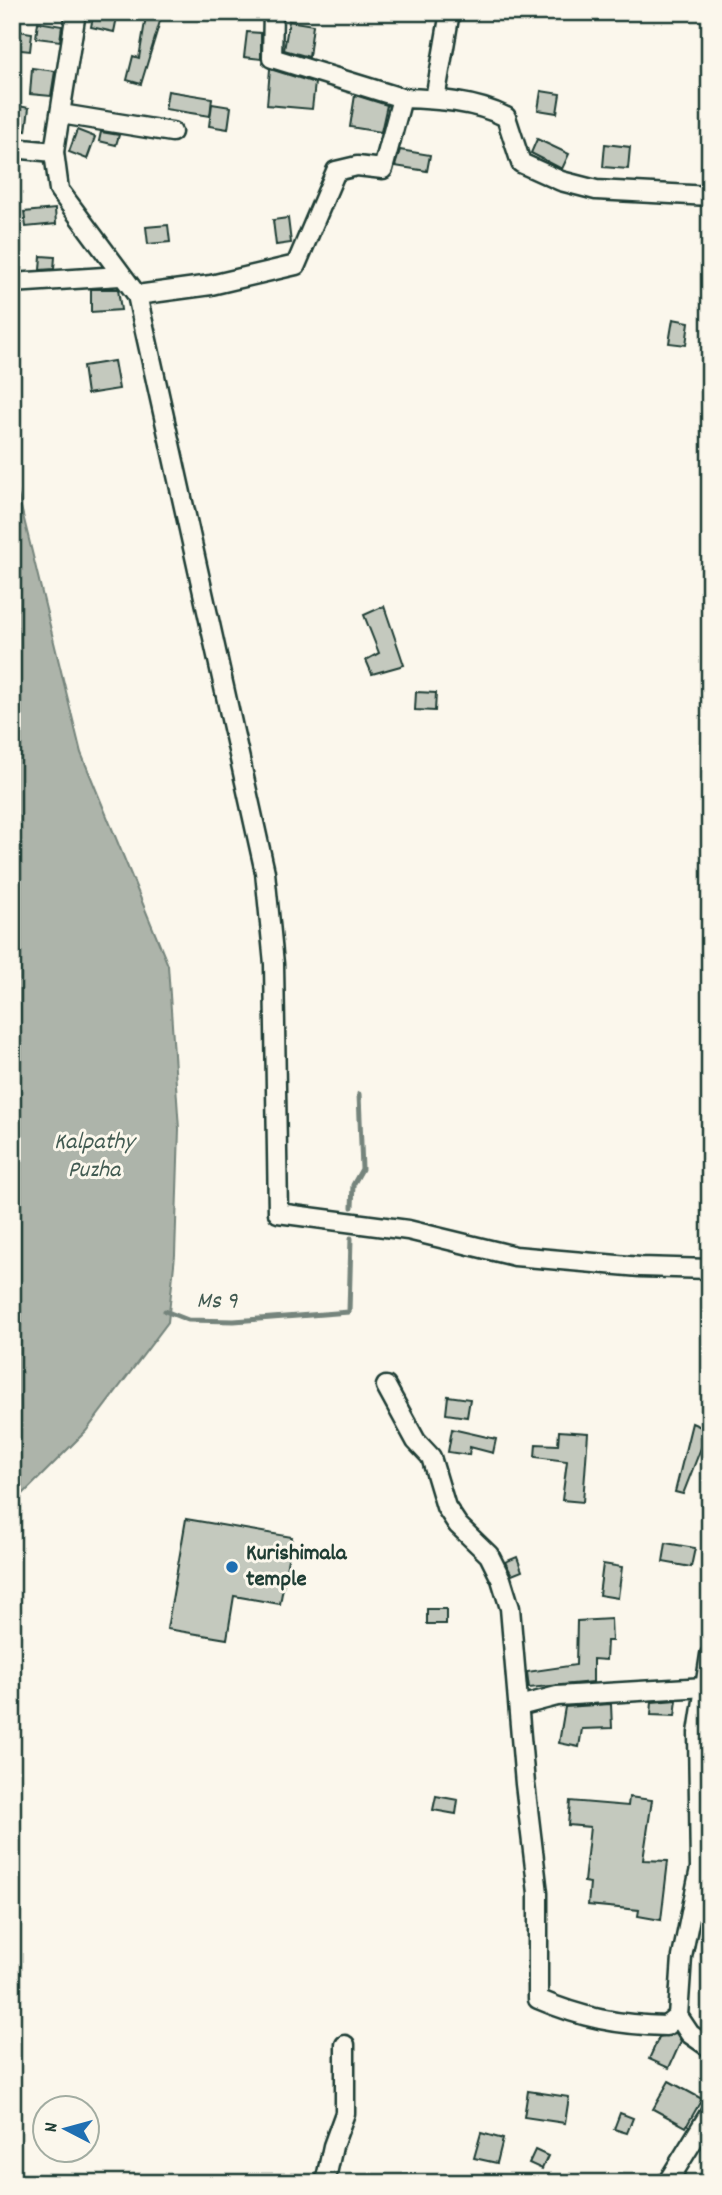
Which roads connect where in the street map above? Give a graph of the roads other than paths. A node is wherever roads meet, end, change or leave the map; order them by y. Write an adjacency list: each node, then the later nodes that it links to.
1 (76, 12): 6 (street)
2 (273, 12): 4 (street)
3 (450, 12): 5 (street)
4 (402, 98): 5 (street); 13 (street)
5 (435, 99): 10 (street)
6 (61, 114): 7 (street); 9 (street)
7 (172, 132)
8 (12, 148): 9 (street)
9 (54, 152): 11 (street)
10 (710, 196)
11 (120, 276): 12 (street); 13 (street)
12 (12, 283)
13 (137, 295): 14 (street)
14 (710, 1269)
15 (386, 1386): 18 (street)
16 (710, 1655): 17 (street)
17 (705, 1688): 18 (street); 19 (street)
18 (519, 1706): 20 (street)
19 (705, 1870): 20 (street)
20 (678, 2016): 22 (street)
21 (345, 2045): 24 (street)
22 (710, 2048)
23 (710, 2113): 25 (street)
24 (325, 2183)
25 (667, 2183)

